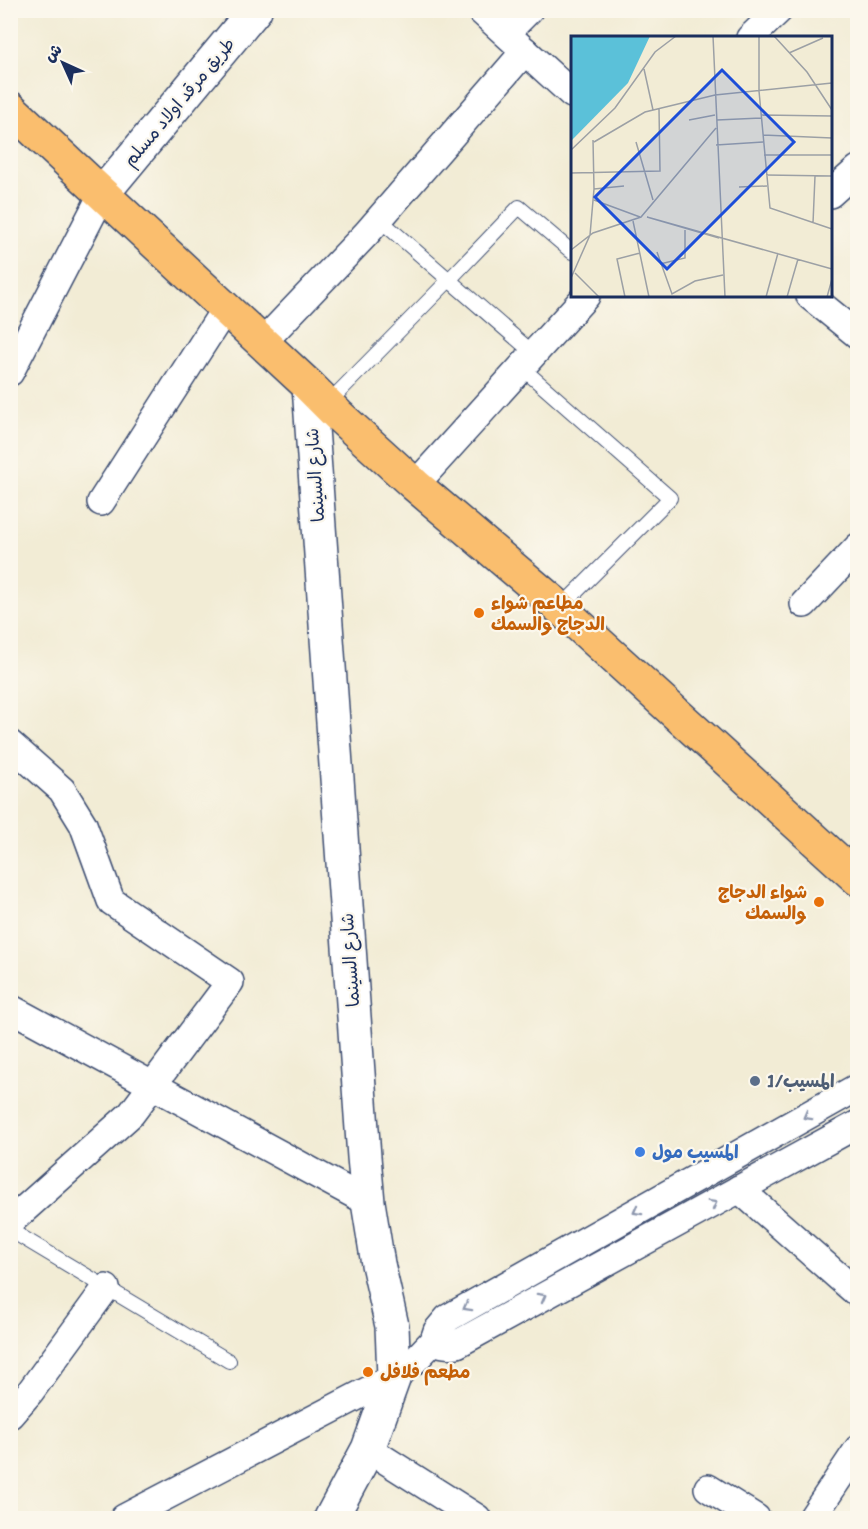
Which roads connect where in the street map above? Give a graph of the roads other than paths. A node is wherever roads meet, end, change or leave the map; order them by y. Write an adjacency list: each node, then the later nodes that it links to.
1 (255, 10): 10 (street, طريق مرقد اولاد مسلم)
2 (480, 10): 6 (street)
3 (529, 10): 6 (street)
4 (779, 10): 5 (street)
5 (752, 36)
6 (516, 42): 7 (street); 12 (street)
7 (571, 92)
8 (10, 108): 10 (main road)
9 (858, 170): 11 (street)
10 (103, 193): 17 (main road); 21 (street)
11 (832, 193)
12 (379, 219): 14 (lane); 19 (street)
13 (571, 250): 14 (lane)
14 (449, 280): 20 (lane); 22 (lane)
15 (585, 297): 20 (street)
16 (811, 297): 18 (street)
17 (225, 309): 19 (main road); 24 (street)
18 (858, 335)
19 (262, 343): 22 (main road)
20 (527, 360): 23 (street); 27 (lane)
21 (10, 372)
22 (318, 395): 23 (main road); 35 (street, شارع السينما)
23 (415, 485): 27 (main road)
24 (101, 502)
25 (858, 547): 26 (street)
26 (804, 604)
27 (560, 608): 29 (main road)
28 (10, 744): 31 (street)
29 (858, 879)
30 (10, 1008): 31 (street)
31 (153, 1085): 35 (street); 36 (street)
32 (858, 1087): 40 (street, one-way to 40)
33 (858, 1124): 34 (street)
34 (740, 1189): 39 (street); 40 (street, one-way to 34)
35 (368, 1202): 42 (street, شارع السينما)
36 (10, 1222)
37 (10, 1230): 38 (lane)
38 (106, 1288): 41 (lane); 43 (street)
39 (858, 1294)
40 (434, 1340): 42 (street)
41 (229, 1361)
42 (394, 1377): 44 (street, شارع السينما); 47 (street)
43 (10, 1415)
44 (368, 1449): 48 (street, شارع السينما); 49 (street)
45 (858, 1449): 51 (street)
46 (708, 1488): 50 (street)
47 (124, 1518)
48 (331, 1518)
49 (477, 1518)
50 (756, 1518)
51 (812, 1518)

